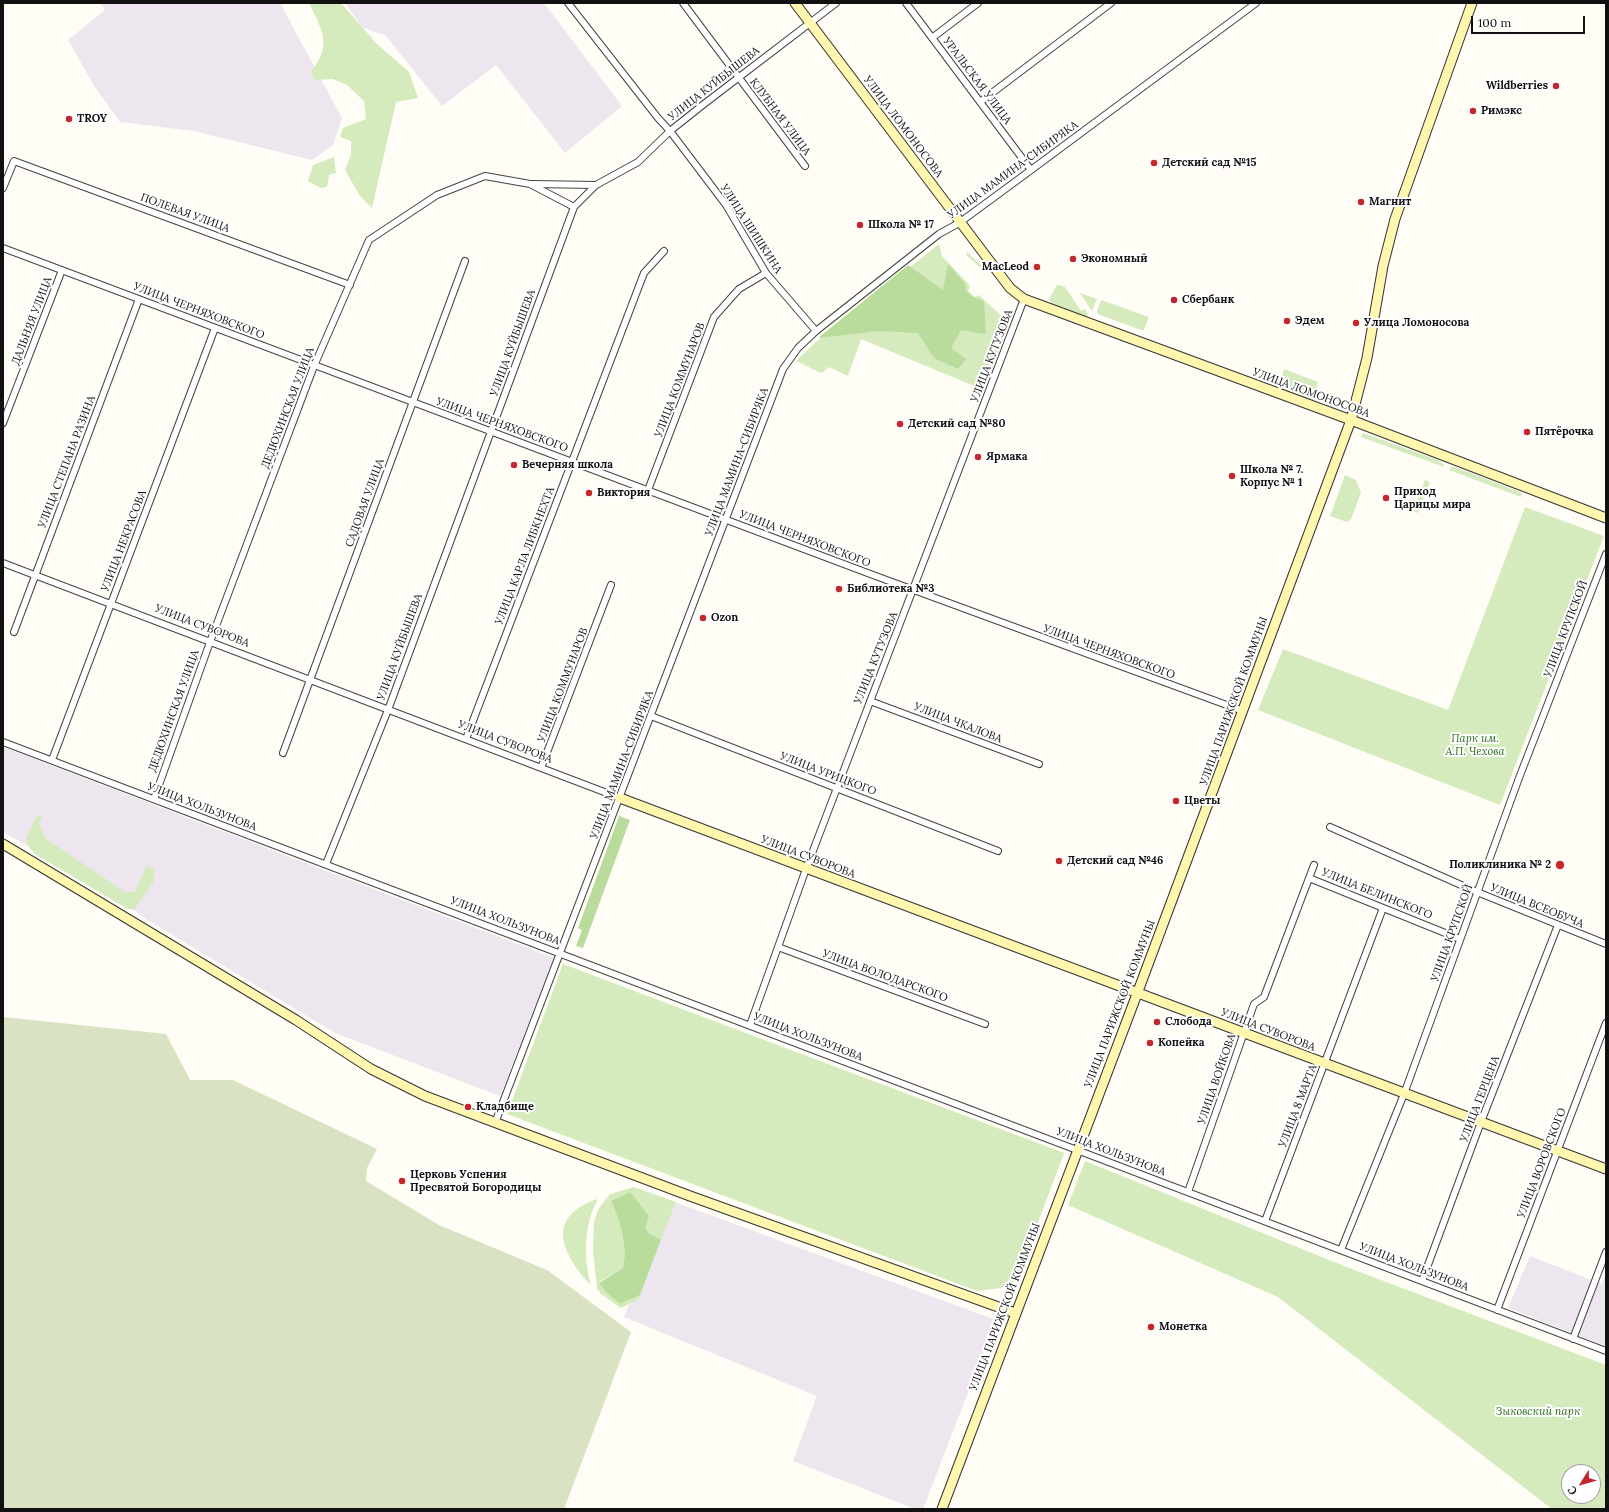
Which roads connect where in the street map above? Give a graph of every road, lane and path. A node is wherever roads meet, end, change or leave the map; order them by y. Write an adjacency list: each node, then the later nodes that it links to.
1 (568, 3): 14 (street, УЛИЦА ШИШКИНА)
2 (683, 3): 12 (street, КЛУБНАЯ УЛИЦА)
3 (795, 3): 10 (main road, УЛИЦА ЛОМОНОСОВА)
4 (836, 3): 10 (street, УЛИЦА КУЙБЫШЕВА)
5 (906, 3): 11 (street, УРАЛЬСКАЯ УЛИЦА)
6 (978, 3): 11 (street)
7 (1111, 3): 13 (street)
8 (1256, 3): 16 (street, УЛИЦА МАМИНА-СИБИРЯКА)
9 (1472, 3): 34 (main road, УЛИЦА ПАРИЖСКОЙ КОММУНЫ)
10 (810, 23): 12 (street, УЛИЦА КУЙБЫШЕВА); 21 (main road, УЛИЦА ЛОМОНОСОВА)
11 (932, 38): 13 (street, УРАЛЬСКАЯ УЛИЦА)
12 (739, 78): 14 (street, УЛИЦА КУЙБЫШЕВА); 15 (street, КЛУБНАЯ УЛИЦА)
13 (980, 102): 16 (street, УРАЛЬСКАЯ УЛИЦА)
14 (670, 132): 18 (street, УЛИЦА КУЙБЫШЕВА); 26 (street, УЛИЦА ШИШКИНА)
15 (804, 166)
16 (1031, 170): 21 (street, УЛИЦА МАМИНА-СИБИРЯКА)
17 (530, 184): 18 (street); 20 (street, ДЕДЮХИНСКАЯ УЛИЦА); 27 (street, ДЕДЮХИНСКАЯ УЛИЦА)
18 (596, 185): 20 (street, УЛИЦА КУЙБЫШЕВА)
19 (3, 188): 27 (street, ПОЛЕВАЯ УЛИЦА)
20 (574, 207): 36 (street, УЛИЦА КУЙБЫШЕВА)
21 (959, 223): 29 (main road, УЛИЦА ЛОМОНОСОВА); 31 (street, УЛИЦА МАМИНА-СИБИРЯКА)
22 (3, 248): 25 (street, УЛИЦА ЧЕРНЯХОВСКОГО)
23 (664, 251): 37 (street, УЛИЦА КАРЛА ЛИБКНЕХТА)
24 (465, 261): 33 (street, САДОВАЯ УЛИЦА)
25 (62, 270): 28 (street, УЛИЦА ЧЕРНЯХОВСКОГО); 35 (street, ДАЛЬНЯЯ УЛИЦА)
26 (766, 273): 31 (street, УЛИЦА ШИШКИНА); 38 (street, УЛИЦА КОММУНАРОВ)
27 (350, 285): 32 (street, ДЕДЮХИНСКАЯ УЛИЦА)
28 (139, 299): 30 (street, УЛИЦА ЧЕРНЯХОВСКОГО); 43 (street, УЛИЦА СТЕПАНА РАЗИНА)
29 (1024, 299): 34 (main road, УЛИЦА ЛОМОНОСОВА); 45 (street, УЛИЦА КУТУЗОВА)
30 (215, 328): 32 (street, УЛИЦА ЧЕРНЯХОВСКОГО); 46 (street, УЛИЦА НЕКРАСОВА)
31 (816, 330): 40 (street, УЛИЦА МАМИНА-СИБИРЯКА)
32 (314, 366): 33 (street, УЛИЦА ЧЕРНЯХОВСКОГО); 48 (street, ДЕДЮХИНСКАЯ УЛИЦА)
33 (413, 402): 36 (street, УЛИЦА ЧЕРНЯХОВСКОГО); 49 (street, САДОВАЯ УЛИЦА)
34 (1351, 420): 39 (main road, УЛИЦА ЛОМОНОСОВА); 52 (main road, УЛИЦА ПАРИЖСКОЙ КОММУНЫ)
35 (3, 424)
36 (491, 431): 37 (street, УЛИЦА ЧЕРНЯХОВСКОГО); 51 (street, УЛИЦА КУЙБЫШЕВА)
37 (572, 461): 38 (street, УЛИЦА ЧЕРНЯХОВСКОГО); 54 (street, УЛИЦА КАРЛА ЛИБКНЕХТА)
38 (648, 490): 40 (street, УЛИЦА ЧЕРНЯХОВСКОГО)
39 (1606, 518)
40 (725, 520): 45 (street, УЛИЦА ЧЕРНЯХОВСКОГО); 53 (street, УЛИЦА МАМИНА-СИБИРЯКА)
41 (1606, 554): 70 (street, УЛИЦА КРУПСКОЙ)
42 (3, 563): 43 (street, УЛИЦА СУВОРОВА)
43 (35, 575): 46 (street, УЛИЦА СУВОРОВА); 47 (street, УЛИЦА СТЕПАНА РАЗИНА)
44 (611, 586): 59 (street, УЛИЦА КОММУНАРОВ)
45 (914, 590): 50 (street, УЛИЦА КУТУЗОВА); 52 (street, УЛИЦА ЧЕРНЯХОВСКОГО)
46 (111, 604): 48 (street, УЛИЦА СУВОРОВА); 57 (street, УЛИЦА НЕКРАСОВА)
47 (14, 632)
48 (210, 642): 49 (street, УЛИЦА СУВОРОВА); 62 (street, ДЕДЮХИНСКАЯ УЛИЦА)
49 (310, 680): 51 (street, УЛИЦА СУВОРОВА); 56 (street, САДОВАЯ УЛИЦА)
50 (870, 701): 58 (street, УЛИЦА ЧКАЛОВА); 60 (street, УЛИЦА КУТУЗОВА)
51 (388, 710): 54 (street, УЛИЦА СУВОРОВА); 66 (street, УЛИЦА КУЙБЫШЕВА)
52 (1242, 711): 77 (main road, УЛИЦА ПАРИЖСКОЙ КОММУНЫ)
53 (651, 716): 60 (street, УЛИЦА УРИЦКОГО); 61 (street, УЛИЦА МАМИНА-СИБИРЯКА)
54 (466, 740): 59 (street, УЛИЦА СУВОРОВА)
55 (3, 742): 57 (street, УЛИЦА ХОЛЬЗУНОВА)
56 (283, 753)
57 (52, 760): 62 (street, УЛИЦА ХОЛЬЗУНОВА)
58 (1039, 764)
59 (541, 768): 61 (street, УЛИЦА СУВОРОВА)
60 (837, 788): 65 (street, УЛИЦА УРИЦКОГО); 68 (street, УЛИЦА КУТУЗОВА)
61 (620, 798): 68 (main road, УЛИЦА СУВОРОВА); 76 (street, УЛИЦА МАМИНА-СИБИРЯКА)
62 (154, 799): 66 (street, УЛИЦА ХОЛЬЗУНОВА)
63 (1330, 827): 70 (street, УЛИЦА ВСЕОБУЧА)
64 (3, 844): 85 (main road)
65 (998, 851)
66 (326, 864): 76 (street, УЛИЦА ХОЛЬЗУНОВА)
67 (1314, 866): 69 (street, УЛИЦА ВОЙКОВА)
68 (806, 868): 75 (street, УЛИЦА КУТУЗОВА); 77 (main road, УЛИЦА СУВОРОВА)
69 (1309, 878): 71 (street, УЛИЦА БЕЛИНСКОГО); 81 (street, УЛИЦА ВОЙКОВА)
70 (1477, 892): 72 (street, УЛИЦА ВСЕОБУЧА); 73 (street, УЛИЦА КРУПСКОЙ)
71 (1383, 908): 73 (street, УЛИЦА БЕЛИНСКОГО); 82 (street, УЛИЦА 8 МАРТА)
72 (1558, 925): 74 (street, УЛИЦА ВСЕОБУЧА); 84 (street, УЛИЦА ГЕРЦЕНА)
73 (1460, 939): 83 (street, УЛИЦА КРУПСКОЙ)
74 (1606, 944)
75 (778, 947): 79 (street, УЛИЦА ВОЛОДАРСКОГО); 80 (street, УЛИЦА КУТУЗОВА)
76 (561, 953): 80 (street, УЛИЦА ХОЛЬЗУНОВА); 85 (street, УЛИЦА МАМИНА-СИБИРЯКА)
77 (1137, 994): 81 (main road, УЛИЦА СУВОРОВА); 86 (main road, УЛИЦА ПАРИЖСКОЙ КОММУНЫ)
78 (1606, 1023): 87 (street, УЛИЦА ВОРОВСКОГО)
79 (985, 1024)
80 (750, 1025): 86 (street, УЛИЦА ХОЛЬЗУНОВА)
81 (1244, 1034): 82 (main road, УЛИЦА СУВОРОВА); 89 (street, УЛИЦА ВОЙКОВА)
82 (1324, 1064): 83 (main road, УЛИЦА СУВОРОВА); 90 (street, УЛИЦА 8 МАРТА)
83 (1404, 1094): 84 (main road, УЛИЦА СУВОРОВА); 91 (street, УЛИЦА КРУПСКОЙ)
84 (1481, 1122): 87 (main road, УЛИЦА СУВОРОВА); 93 (street, УЛИЦА ГЕРЦЕНА)
85 (495, 1123): 95 (main road)
86 (1078, 1150): 89 (street, УЛИЦА ХОЛЬЗУНОВА); 95 (main road, УЛИЦА ПАРИЖСКОЙ КОММУНЫ)
87 (1557, 1151): 88 (main road, УЛИЦА СУВОРОВА); 94 (street, УЛИЦА ВОРОВСКОГО)
88 (1606, 1169)
89 (1188, 1192): 90 (street, УЛИЦА ХОЛЬЗУНОВА)
90 (1265, 1221): 91 (street, УЛИЦА ХОЛЬЗУНОВА)
91 (1341, 1250): 93 (street, УЛИЦА ХОЛЬЗУНОВА)
92 (1606, 1252): 96 (street)
93 (1422, 1281): 94 (street, УЛИЦА ХОЛЬЗУНОВА)
94 (1497, 1310): 96 (street, УЛИЦА ХОЛЬЗУНОВА)
95 (1015, 1313): 98 (main road, УЛИЦА ПАРИЖСКОЙ КОММУНЫ)
96 (1573, 1339): 97 (street, УЛИЦА ХОЛЬЗУНОВА)
97 (1606, 1351)
98 (942, 1509)

